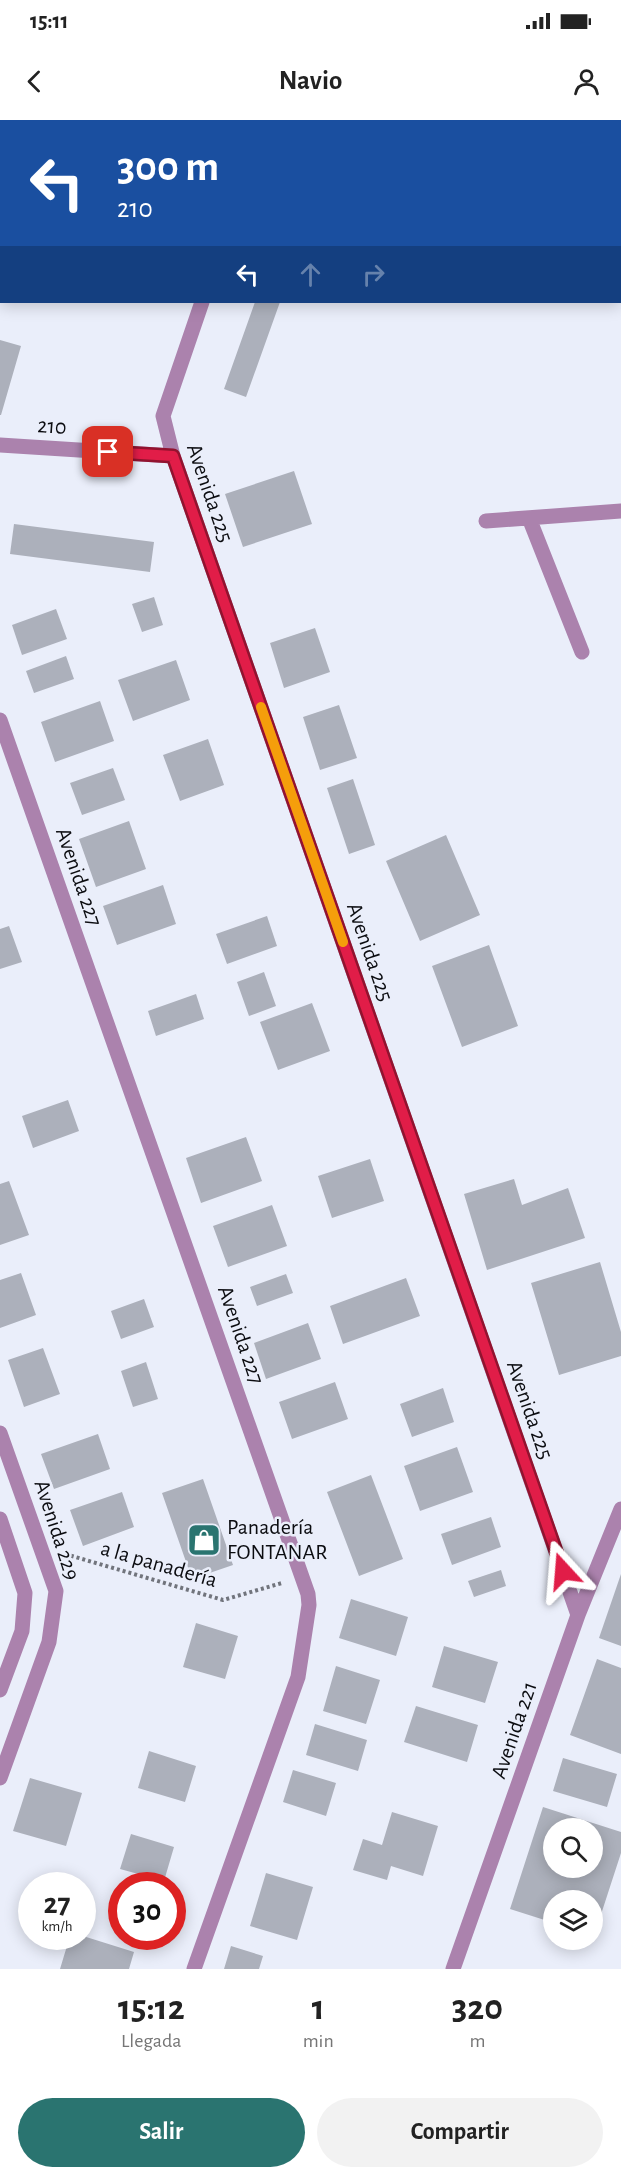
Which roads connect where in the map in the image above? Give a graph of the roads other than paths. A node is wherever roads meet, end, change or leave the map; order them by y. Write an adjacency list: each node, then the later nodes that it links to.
1 (202, 303): 3 (street, Avenida 225)
2 (0, 445): 3 (street, 210)
3 (173, 456): 12 (street, Avenida 225)
4 (621, 511): 5 (street)
5 (529, 518): 6 (street); 7 (street)
6 (486, 521)
7 (582, 652)
8 (0, 720): 15 (street, Avenida 227)
9 (0, 1433): 14 (street, Avenida 229)
10 (621, 1509): 12 (street, Avenida 221)
11 (0, 1519): 13 (street)
12 (578, 1615): 16 (street, Avenida 221)
13 (0, 1690)
14 (0, 1778)
15 (195, 1969)
16 (453, 1969)

